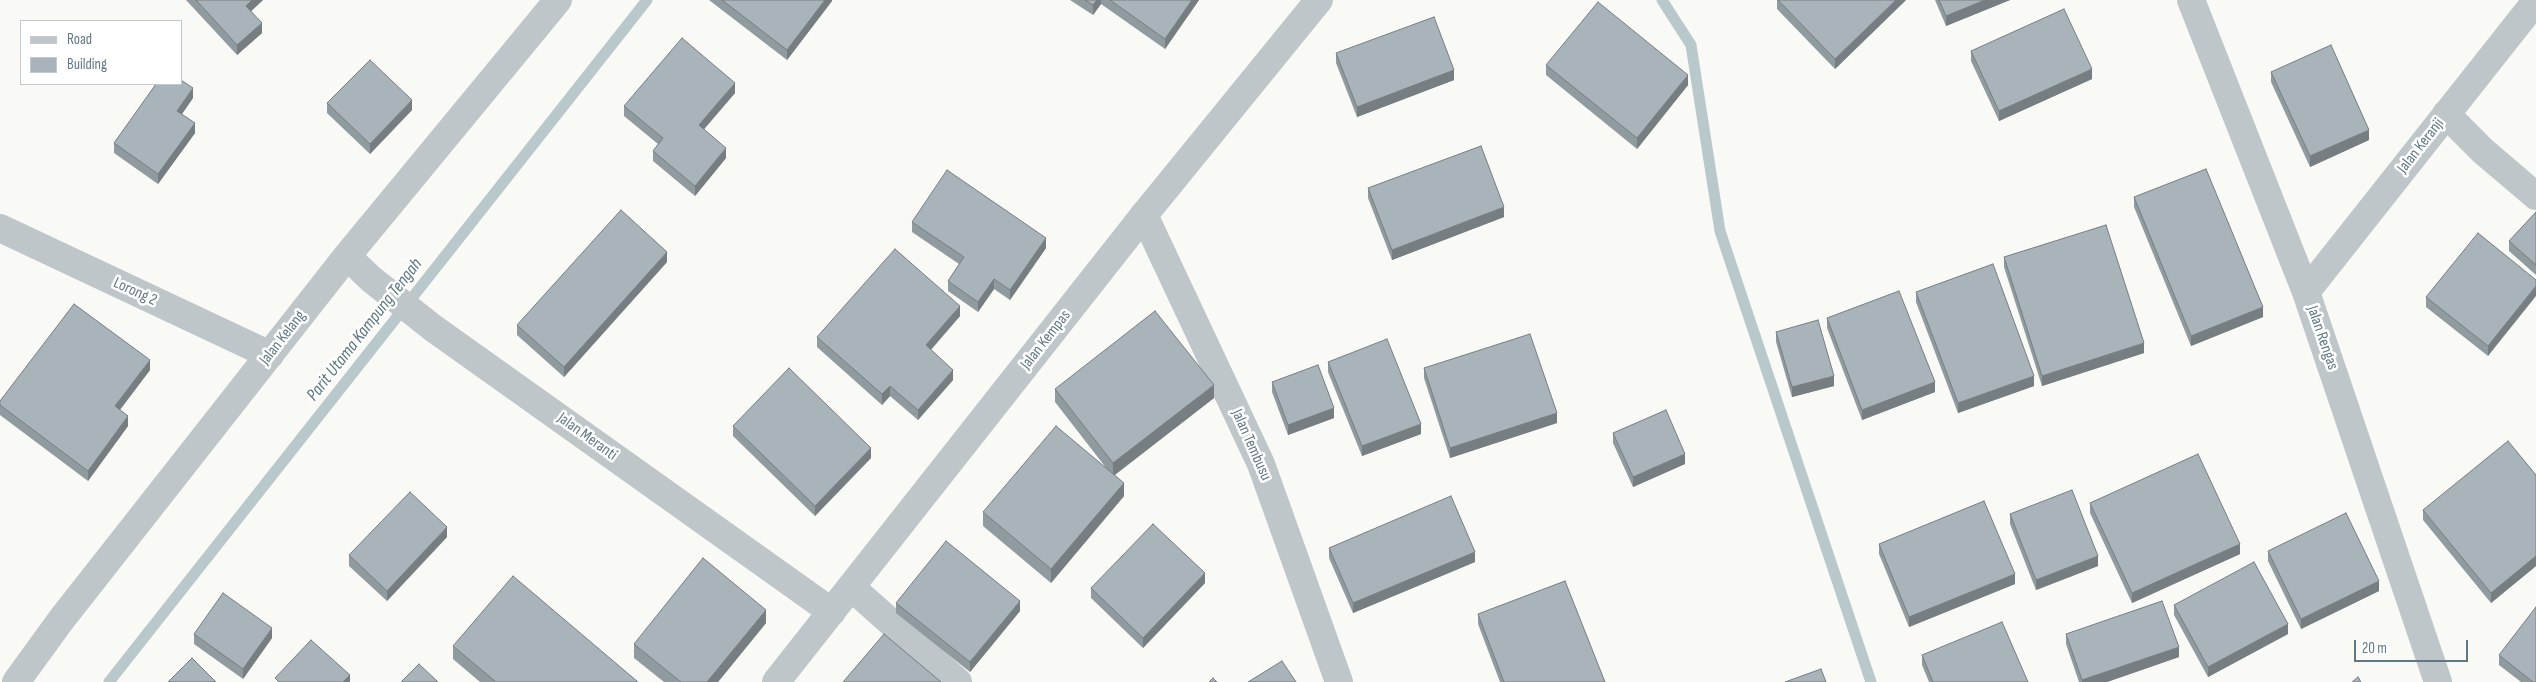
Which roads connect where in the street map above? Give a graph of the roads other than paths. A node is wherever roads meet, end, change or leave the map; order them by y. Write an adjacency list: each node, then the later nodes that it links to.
1 (558, 0): 9 (street, Jalan Kelang)
2 (1319, 0): 7 (street, Jalan Kempas)
3 (2191, 0): 10 (street, Jalan Rengas)
4 (2536, 0): 5 (street, Jalan Keranji)
5 (2446, 114): 6 (street); 10 (street, Jalan Keranji)
6 (2536, 196)
7 (1144, 215): 12 (street, Jalan Kempas); 17 (street, Jalan Tembusu)
8 (0, 228): 11 (street, Lorong 2)
9 (347, 256): 11 (street, Jalan Kelang); 13 (street, Jalan Meranti)
10 (2306, 292): 18 (street, Jalan Rengas)
11 (270, 355): 14 (street, Jalan Kelang)
12 (852, 587): 13 (street, Jalan Kempas); 16 (street)
13 (832, 612): 15 (street, Jalan Kempas)
14 (16, 682)
15 (776, 682)
16 (958, 682)
17 (1339, 682)
18 (2438, 682)

